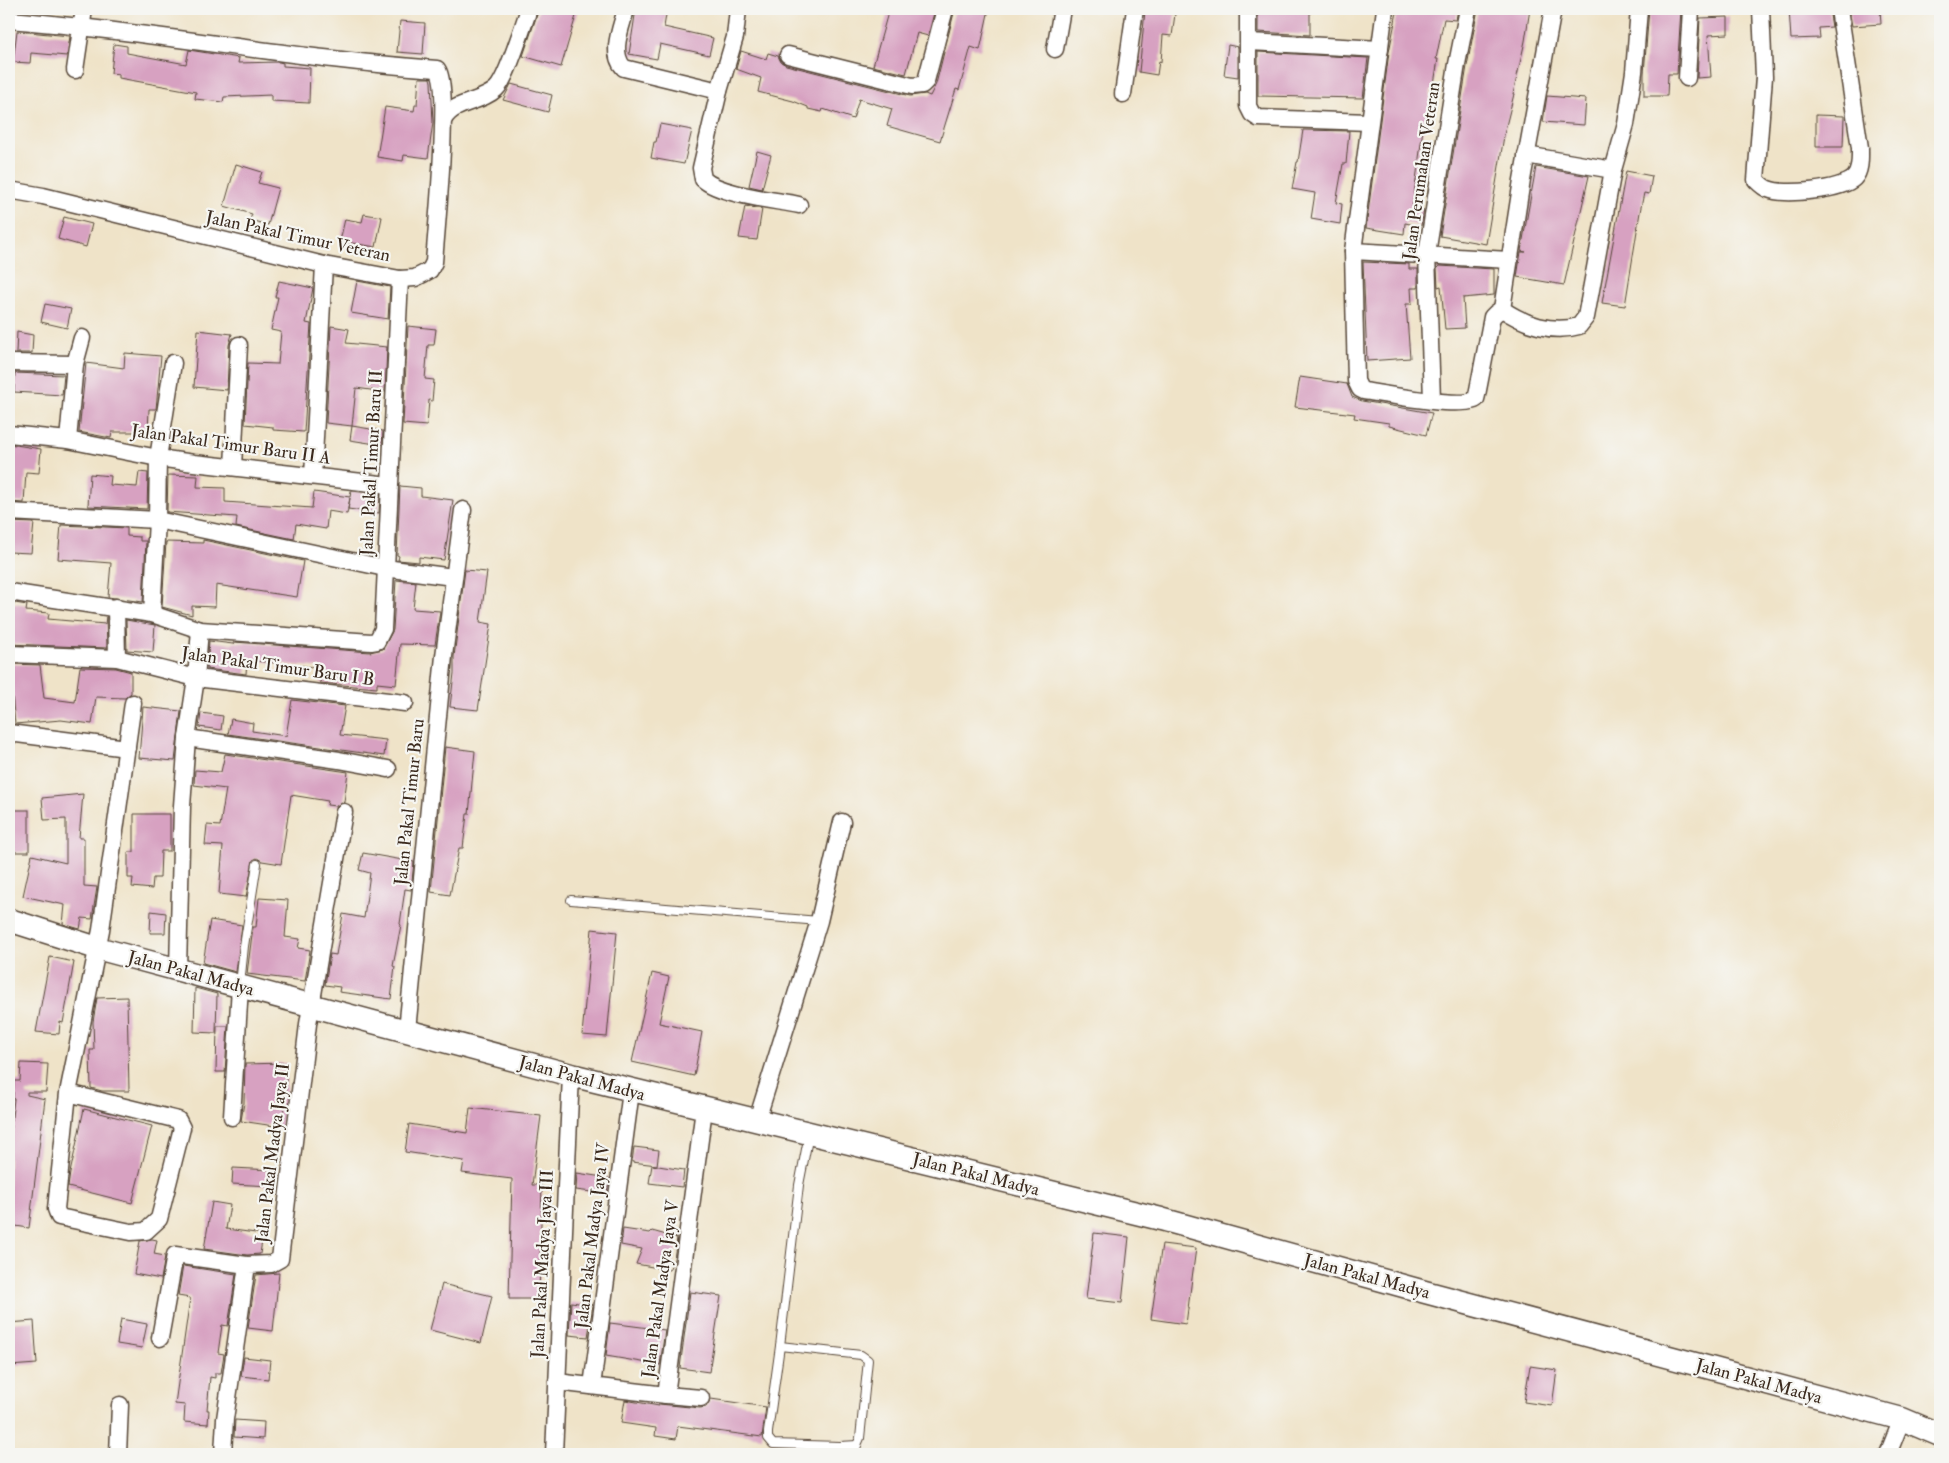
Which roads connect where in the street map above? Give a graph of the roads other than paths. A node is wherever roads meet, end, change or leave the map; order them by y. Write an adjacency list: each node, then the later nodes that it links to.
1 (84, 9): 17 (street)
2 (528, 9): 26 (street)
3 (626, 9): 24 (street)
4 (738, 9): 24 (street)
5 (945, 9): 21 (street)
6 (1062, 9): 19 (street)
7 (1135, 9): 25 (street)
8 (1248, 9): 18 (street)
9 (1385, 9): 20 (street)
10 (1468, 9): 33 (street, Jalan Perumahan Veteran)
11 (1553, 9): 28 (street)
12 (1639, 9): 29 (street)
13 (1691, 9): 23 (street)
14 (1761, 9): 15 (street)
15 (1839, 9)
16 (9, 20): 17 (street)
17 (81, 26): 22 (street); 26 (street, Jalan Pakal Timur Veteran)
18 (1249, 42): 20 (street); 27 (street)
19 (1055, 49)
20 (1380, 49): 27 (street)
21 (788, 55)
22 (75, 70)
23 (1687, 78)
24 (719, 91): 31 (street)
25 (1123, 94)
26 (444, 120): 36 (street, Jalan Pakal Timur Veteran)
27 (1369, 122): 32 (street)
28 (1526, 155): 29 (street); 34 (street)
29 (1613, 170): 37 (street)
30 (9, 190): 35 (street, Jalan Pakal Timur Veteran)
31 (799, 205)
32 (1353, 250): 33 (street); 43 (street)
33 (1427, 254): 34 (street); 43 (street, Jalan Perumahan Veteran)
34 (1509, 260): 37 (street)
35 (324, 265): 36 (street, Jalan Pakal Timur Veteran); 48 (street)
36 (400, 279): 49 (street, Jalan Pakal Timur Baru II)
37 (1502, 309): 43 (street)
38 (82, 338): 42 (street)
39 (239, 345): 47 (street)
40 (9, 363): 42 (street)
41 (172, 363): 46 (street)
42 (76, 364): 45 (street)
43 (1432, 400)
44 (9, 434): 45 (street, Jalan Pakal Timur Baru II A)
45 (68, 440): 46 (street, Jalan Pakal Timur Baru II A)
46 (158, 458): 47 (street, Jalan Pakal Timur Baru II A); 52 (street)
47 (233, 467): 48 (street, Jalan Pakal Timur Baru II A)
48 (313, 476): 49 (street, Jalan Pakal Timur Baru II A)
49 (389, 485): 53 (street, Jalan Pakal Timur Baru II)
50 (463, 510): 54 (street, Jalan Pakal Timur Baru)
51 (9, 512): 52 (street)
52 (158, 520): 53 (street); 57 (street)
53 (385, 568): 54 (street); 58 (street, Jalan Pakal Timur Baru II)
54 (453, 577): 78 (street, Jalan Pakal Timur Baru)
55 (9, 592): 56 (street)
56 (116, 607): 57 (street); 60 (street)
57 (152, 614): 58 (street)
58 (200, 630): 61 (street)
59 (9, 654): 60 (street, Jalan Pakal Timur Baru I B)
60 (117, 658): 61 (street, Jalan Pakal Timur Baru I B)
61 (196, 678): 63 (street, Jalan Pakal Timur Baru I B); 65 (street)
62 (133, 703): 66 (street)
63 (405, 703)
64 (9, 734): 66 (street)
65 (187, 738): 67 (street); 75 (street)
66 (127, 748): 74 (street)
67 (388, 769)
68 (344, 812): 77 (street)
69 (842, 822): 73 (street)
70 (257, 864): 76 (lane)
71 (572, 900): 73 (lane)
72 (9, 920): 74 (street, Jalan Pakal Madya)
73 (819, 921): 84 (street)
74 (97, 948): 75 (street, Jalan Pakal Madya); 81 (street)
75 (178, 969): 76 (street, Jalan Pakal Madya)
76 (240, 987): 77 (street, Jalan Pakal Madya); 83 (street)
77 (311, 1007): 78 (street, Jalan Pakal Madya); 86 (street, Jalan Pakal Madya Jaya II)
78 (407, 1030): 79 (street, Jalan Pakal Madya)
79 (571, 1075): 80 (street, Jalan Pakal Madya); 89 (street, Jalan Pakal Madya Jaya III)
80 (631, 1091): 82 (street, Jalan Pakal Madya); 90 (street, Jalan Pakal Madya Jaya IV)
81 (68, 1093): 81 (street)
82 (704, 1109): 84 (street, Jalan Pakal Madya); 91 (street, Jalan Pakal Madya Jaya V)
83 (232, 1117)
84 (757, 1120): 85 (street, Jalan Pakal Madya)
85 (809, 1133): 88 (lane); 94 (street, Jalan Pakal Madya)
86 (247, 1265): 87 (street); 98 (street, Jalan Pakal Madya Jaya II)
87 (160, 1338)
88 (780, 1346): 96 (lane); 96 (lane)
89 (557, 1382): 90 (street, Jalan Pakal Madya Jaya V); 99 (street, Jalan Pakal Madya Jaya III)
90 (592, 1386): 91 (street, Jalan Pakal Madya Jaya V)
91 (666, 1395): 92 (street)
92 (701, 1398)
93 (120, 1405): 97 (street)
94 (1902, 1419): 95 (street, Jalan Pakal Madya); 101 (street)
95 (1940, 1435)
96 (857, 1445): 100 (lane)
97 (118, 1454)
98 (222, 1454)
99 (554, 1454)
100 (855, 1454)
101 (1888, 1454)

